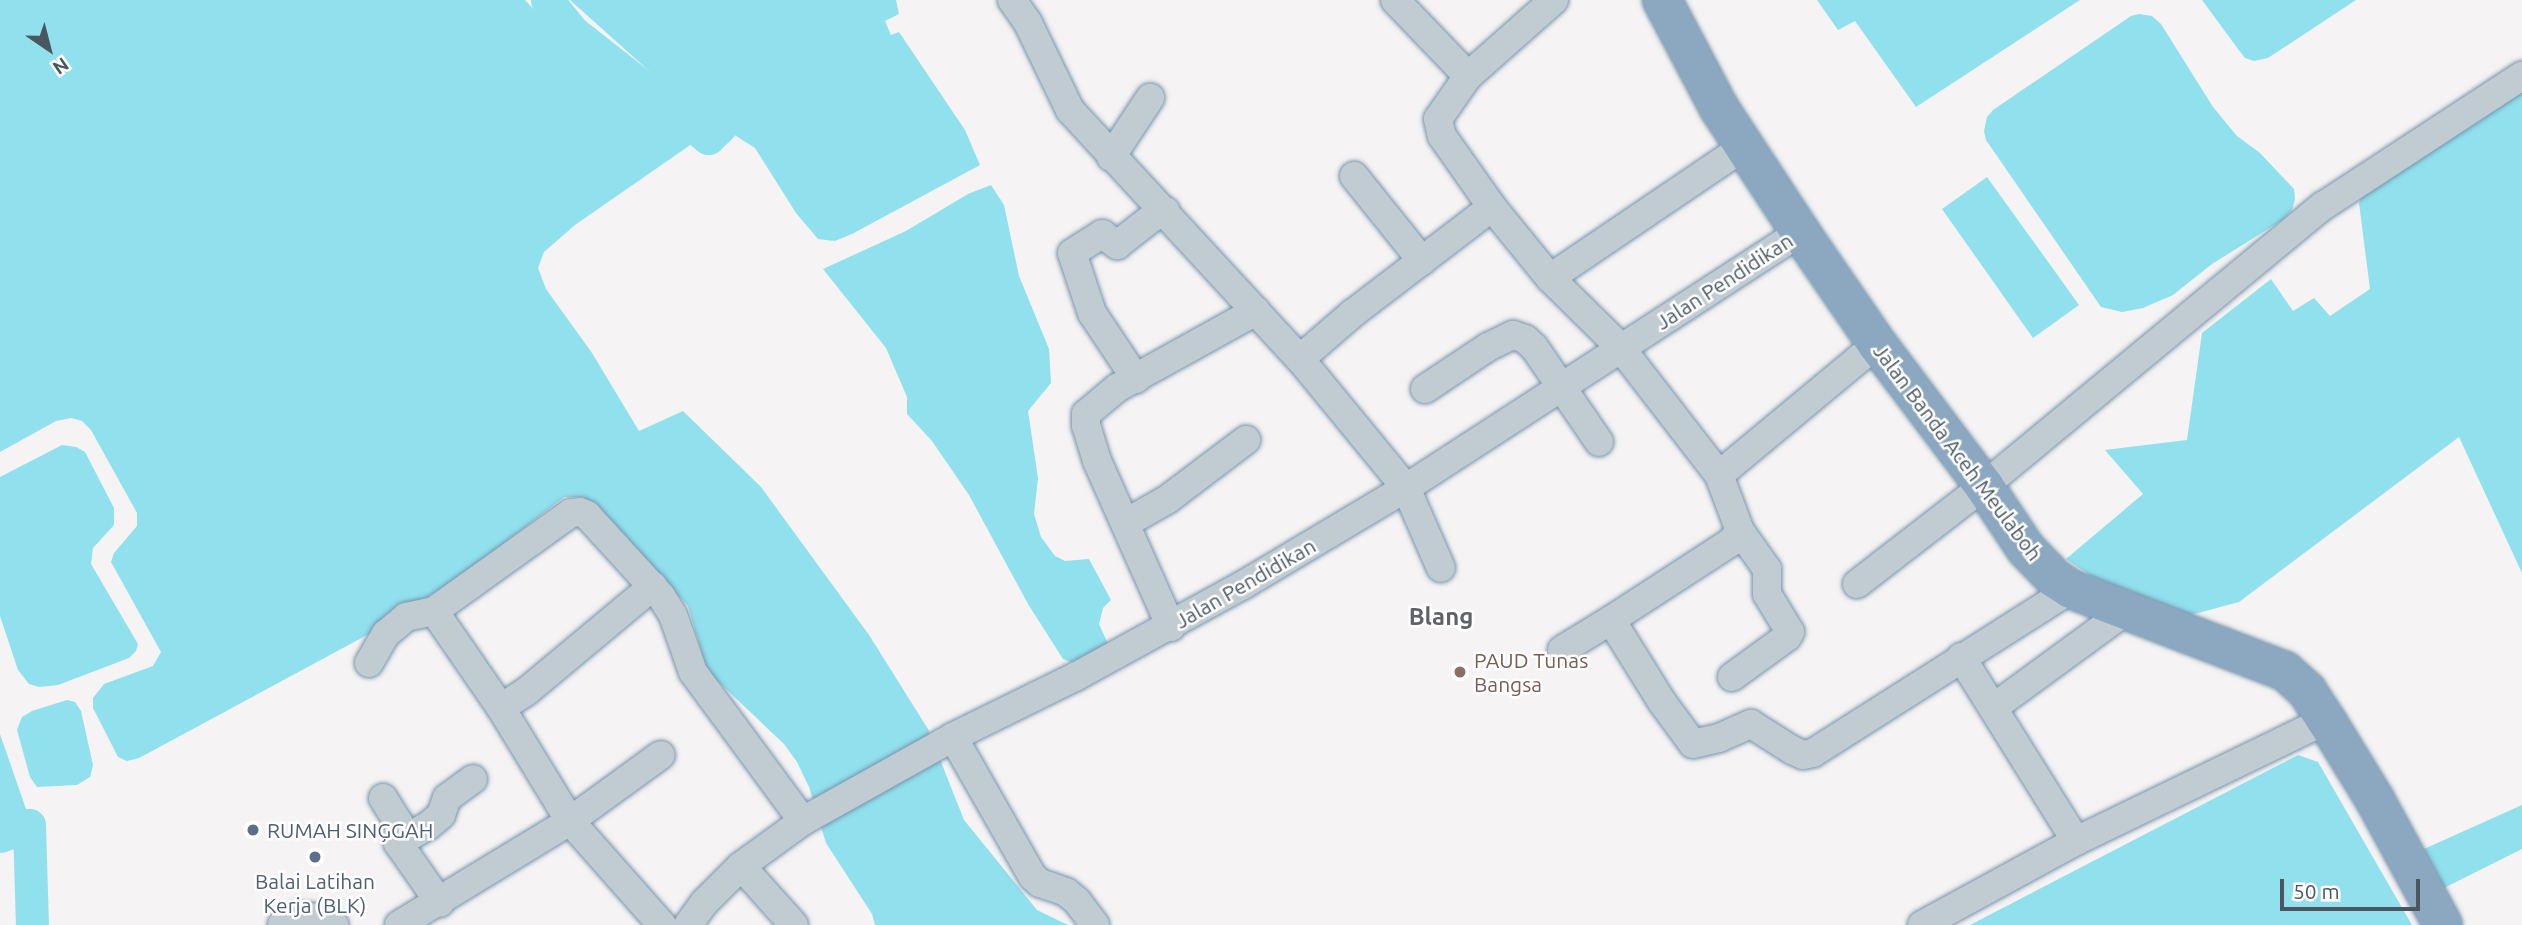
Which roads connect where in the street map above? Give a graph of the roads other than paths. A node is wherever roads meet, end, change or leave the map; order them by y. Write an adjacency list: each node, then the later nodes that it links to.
1 (1012, 0): 9 (street)
2 (1395, 0): 5 (street)
3 (1554, 0): 5 (street)
4 (1662, 0): 8 (highway, Jalan Banda Aceh Meulaboh)
5 (1468, 76): 11 (street)
6 (2522, 76): 26 (street)
7 (1150, 98): 9 (street)
8 (1745, 146): 13 (highway, Jalan Banda Aceh Meulaboh); 15 (street)
9 (1111, 157): 12 (street)
10 (1354, 176): 14 (street)
11 (1492, 207): 14 (street); 15 (street)
12 (1166, 211): 16 (street); 20 (street)
13 (1800, 232): 17 (highway, Jalan Banda Aceh Meulaboh); 18 (street, Jalan Pendidikan)
14 (1422, 261): 19 (street)
15 (1550, 278): 18 (street)
16 (1256, 311): 19 (street); 20 (street)
17 (1877, 344): 25 (street); 26 (highway, Jalan Banda Aceh Meulaboh)
18 (1620, 347): 21 (street, Jalan Pendidikan); 25 (street)
19 (1300, 359): 27 (street)
20 (1136, 379): 28 (street)
21 (1562, 386): 22 (street); 24 (street); 27 (street, Jalan Pendidikan)
22 (1425, 389)
23 (1246, 440): 28 (street)
24 (1599, 442)
25 (1719, 475): 29 (street)
26 (1984, 486): 31 (street); 33 (highway, Jalan Banda Aceh Meulaboh)
27 (1406, 488): 30 (street); 37 (street, Jalan Pendidikan)
28 (1126, 523): 37 (street)
29 (1740, 531): 36 (street); 41 (street)
30 (1441, 568)
31 (1857, 583)
32 (653, 586): 35 (street); 42 (street); 49 (street)
33 (2071, 589): 34 (highway, Jalan Banda Aceh Meulaboh); 39 (street)
34 (2127, 610): 43 (street); 44 (highway, Jalan Banda Aceh Meulaboh)
35 (434, 611): 40 (street); 42 (street)
36 (1611, 620): 38 (street); 39 (street)
37 (1171, 627): 45 (street, Jalan Pendidikan)
38 (1562, 650)
39 (1961, 657): 43 (street)
40 (369, 663)
41 (1731, 677)
42 (501, 708): 50 (street)
43 (1993, 708): 51 (street)
44 (2326, 720): 51 (street); 63 (highway, Jalan Banda Aceh Meulaboh)
45 (948, 740): 49 (street, Jalan Pendidikan); 61 (street)
46 (661, 755): 50 (street)
47 (473, 779): 52 (street)
48 (383, 797): 52 (street)
49 (805, 820): 53 (street, Jalan Pendidikan)
50 (570, 821): 54 (street); 58 (street)
51 (2076, 841): 62 (street)
52 (398, 843): 54 (street)
53 (741, 866): 59 (street, Jalan Pendidikan); 60 (street)
54 (440, 903): 57 (street)
55 (282, 925): 56 (street)
56 (334, 925)
57 (399, 925)
58 (662, 925)
59 (688, 925)
60 (794, 925)
61 (1096, 925)
62 (1922, 925)
63 (2443, 925)

